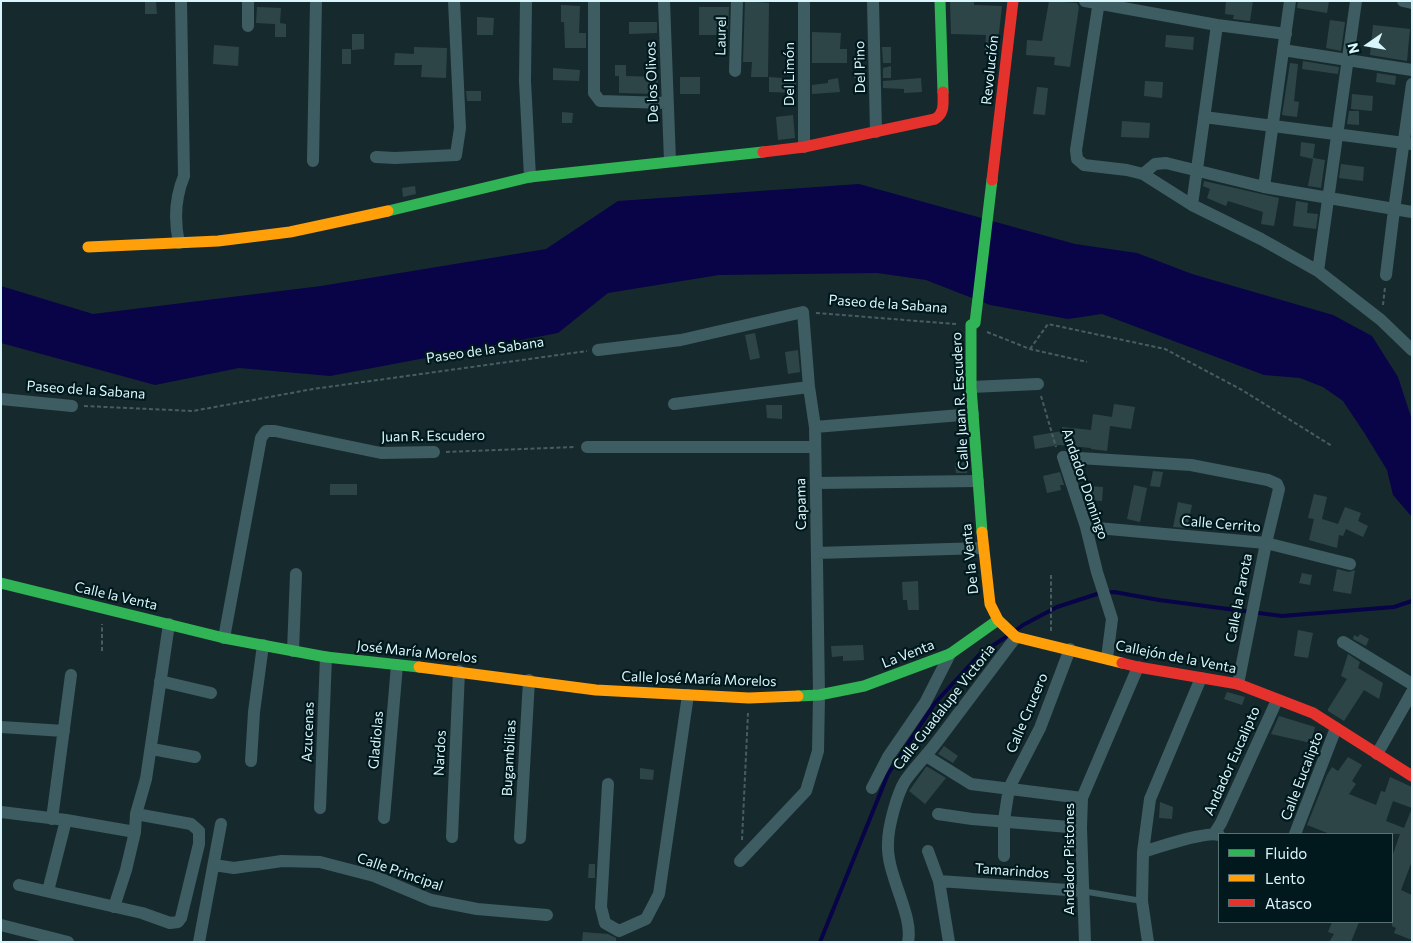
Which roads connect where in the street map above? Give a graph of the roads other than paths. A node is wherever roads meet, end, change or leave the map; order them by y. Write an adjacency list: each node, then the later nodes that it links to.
1 (181, 1): 44 (street)
2 (248, 1): 19 (street)
3 (316, 1): 34 (street)
4 (454, 1): 33 (street)
5 (526, 1): 38 (street)
6 (594, 1): 26 (street)
7 (664, 1): 26 (street, De los Olivos)
8 (737, 1): 24 (street, Laurel)
9 (804, 1): 32 (street, Del Limón)
10 (873, 1): 29 (street, Del Pino)
11 (940, 1): 29 (street)
12 (1013, 1): 48 (street, Revolución)
13 (1290, 1): 20 (street)
14 (1356, 1): 22 (street)
15 (1402, 1): 17 (street)
16 (1094, 2): 18 (street); 37 (street)
17 (1412, 3)
18 (1217, 25): 20 (street); 27 (street)
19 (248, 26)
20 (1286, 34): 21 (street)
21 (1283, 50): 22 (street); 28 (street)
22 (1347, 61): 23 (street); 30 (street)
23 (1412, 70)
24 (735, 71)
25 (1412, 84): 31 (street)
26 (667, 103): 35 (street, De los Olivos)
27 (1204, 117): 28 (street); 36 (street)
28 (1272, 126): 30 (street); 39 (street)
29 (876, 132): 32 (street)
30 (1337, 134): 31 (street); 40 (street)
31 (1408, 144): 42 (street)
32 (804, 147): 35 (street)
33 (376, 156)
34 (313, 161)
35 (670, 161): 38 (street)
36 (1197, 171): 37 (street); 39 (street); 41 (street)
37 (1143, 174): 41 (street)
38 (530, 177): 44 (street)
39 (1264, 187): 40 (street)
40 (1328, 197): 42 (street); 46 (street)
41 (1192, 205): 46 (street)
42 (1394, 210): 43 (street); 47 (street)
43 (1412, 212)
44 (179, 243): 45 (street)
45 (88, 247)
46 (1318, 270): 50 (street)
47 (1386, 275)
48 (973, 324): 52 (street, Calle Juan R. Escudero)
49 (598, 350): 53 (street, Capama)
50 (1412, 350)
51 (1038, 384): 52 (street)
52 (971, 387): 57 (street, Calle Juan R. Escudero)
53 (809, 388): 55 (street); 58 (street, Capama)
54 (1, 399): 56 (street, Paseo de la Sabana)
55 (674, 404)
56 (72, 406)
57 (973, 414): 58 (street); 62 (street, Calle Juan R. Escudero)
58 (815, 427): 60 (street, Capama)
59 (587, 447): 60 (street)
60 (815, 447): 63 (street, Capama)
61 (434, 452): 74 (street, Juan R. Escudero)
62 (978, 481): 63 (street); 67 (street, De la Venta)
63 (816, 483): 68 (street, Capama)
64 (1279, 489): 65 (street, Andador Domingo); 66 (street, Calle la Parota)
65 (1086, 527): 66 (street, Calle Cerrito); 81 (street, Andador Domingo)
66 (1266, 543): 69 (street, Calle Cerrito); 89 (street, Calle la Parota)
67 (983, 548): 68 (street); 73 (street, De la Venta)
68 (817, 553): 95 (street, Capama)
69 (1350, 564)
70 (296, 574): 78 (street)
71 (1, 583): 72 (street, Calle la Venta)
72 (169, 624): 74 (street, Calle la Venta); 88 (street)
73 (1008, 630): 77 (street, Callejón de la Venta); 79 (street, La Venta); 102 (street, Calle Guadalupe Victoria)
74 (224, 638): 76 (street, José María Morelos)
75 (1343, 642): 90 (street)
76 (263, 645): 78 (street, José María Morelos); 104 (street)
77 (1070, 649): 81 (street, Callejón de la Venta); 108 (street, Calle Crucero)
78 (293, 651): 80 (street, José María Morelos)
79 (950, 654): 95 (street, La Venta); 107 (street)
80 (326, 657): 82 (street, José María Morelos); 110 (street, Azucenas)
81 (1107, 658): 83 (street, Callejón de la Venta)
82 (397, 665): 84 (street, José María Morelos); 114 (street, Gladiolas)
83 (1138, 666): 86 (street, Callejón de la Venta); 109 (street, Andador Pistones)
84 (459, 671): 87 (street, José María Morelos); 123 (street, Nardos)
85 (71, 675): 99 (street)
86 (1201, 678): 89 (street, Callejón de la Venta); 126 (street)
87 (529, 680): 91 (street, José María Morelos); 124 (street, Bugambilias)
88 (160, 682): 93 (street); 100 (street)
89 (1238, 684): 96 (street, Callejón de la Venta)
90 (1412, 684)
91 (608, 691): 94 (street, Calle José María Morelos)
92 (1412, 692): 101 (street)
93 (211, 693)
94 (688, 695): 95 (street, Calle José María Morelos); 106 (street)
95 (820, 695): 128 (street, Capama)
96 (1277, 700): 98 (street, Callejón de la Venta); 122 (street, Andador Eucalipto)
97 (1, 727): 99 (street)
98 (1336, 728): 101 (street, Callejón de la Venta); 121 (street, Calle Eucalipto)
99 (64, 731): 115 (street)
100 (152, 748): 103 (street); 112 (street)
101 (1377, 754): 105 (street, Callejón de la Venta)
102 (926, 756): 108 (street); 140 (street, Calle Guadalupe Victoria)
103 (196, 757)
104 (250, 761)
105 (1412, 776)
106 (608, 784)
107 (872, 788)
108 (1010, 788): 109 (street); 117 (street, Calle Crucero)
109 (1082, 798): 119 (street, Andador Pistones)
110 (320, 808)
111 (1, 812): 115 (street)
112 (136, 814): 120 (street); 135 (street)
113 (938, 814): 117 (street)
114 (384, 818)
115 (52, 819): 116 (street)
116 (66, 820): 120 (street); 132 (street)
117 (1004, 820): 119 (street); 127 (street, Calle Crucero)
118 (221, 824): 129 (street)
119 (1081, 828): 133 (street, Andador Pistones)
120 (135, 832): 135 (street)
121 (1295, 833)
122 (1217, 834): 126 (street)
123 (452, 837)
124 (520, 838)
125 (928, 851): 130 (street)
126 (1143, 852): 134 (street)
127 (1004, 856)
128 (740, 861)
129 (214, 865): 136 (street, Calle Principal); 139 (street)
130 (940, 881): 133 (street, Tamarindos); 141 (street)
131 (20, 885): 132 (street)
132 (48, 891): 135 (street)
133 (1082, 891): 134 (lane, Tamarindos); 142 (street, Andador Pistones)
134 (1142, 901): 143 (street)
135 (114, 907)
136 (548, 915)
137 (1, 924): 138 (street)
138 (68, 942)
139 (200, 942)
140 (908, 942)
141 (949, 942)
142 (1085, 942)
143 (1148, 942)

